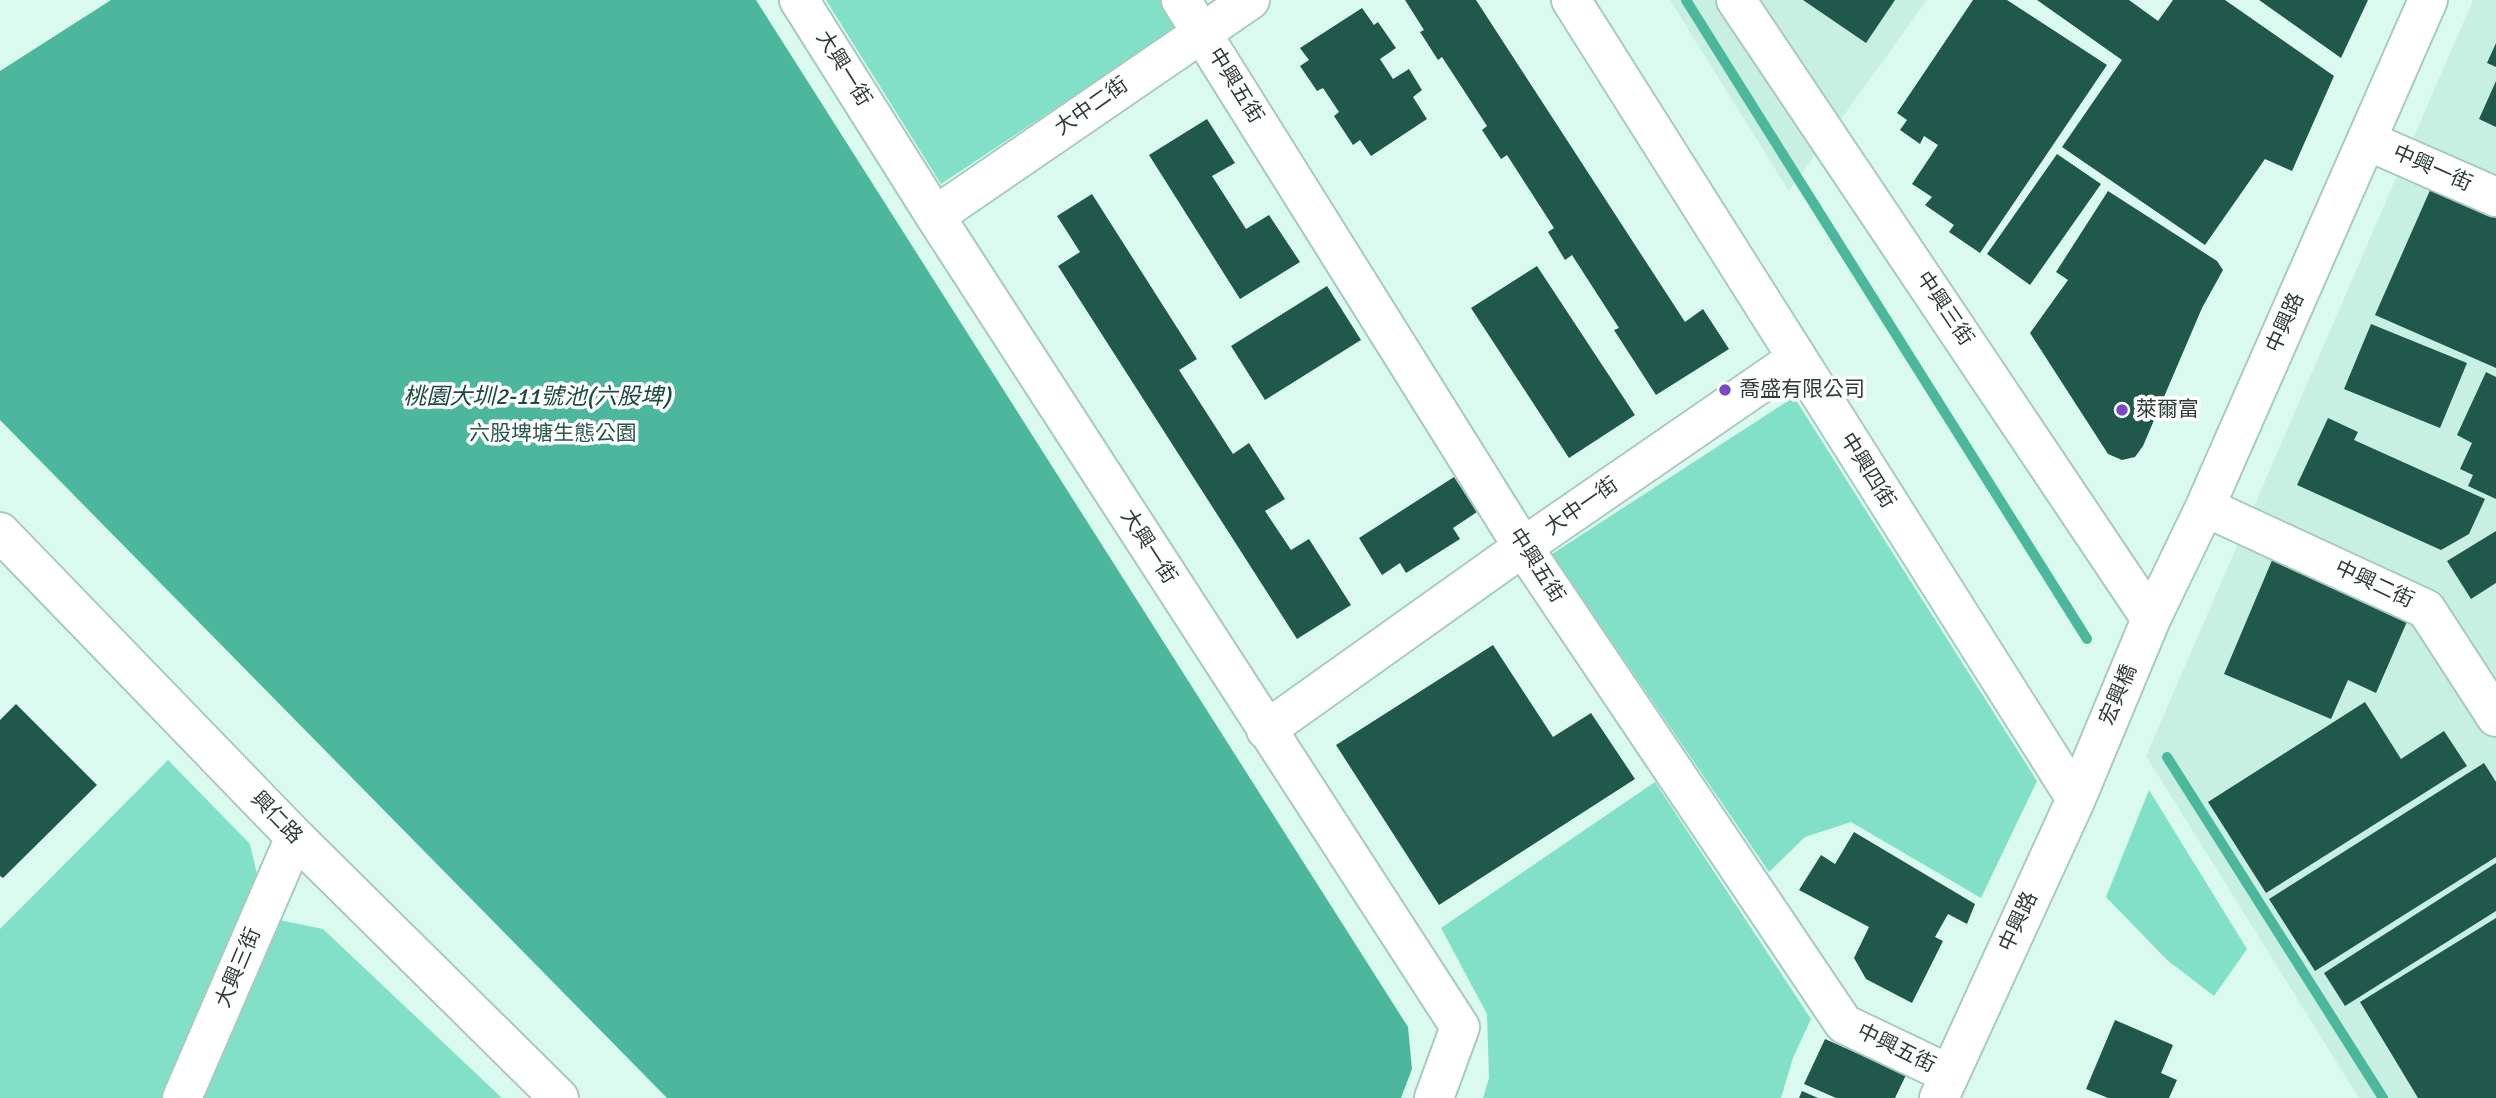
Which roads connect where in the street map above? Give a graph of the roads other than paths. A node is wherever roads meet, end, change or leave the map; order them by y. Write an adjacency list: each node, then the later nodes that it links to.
1 (799, 0): 10 (street, 大興一街)
2 (1181, 0): 7 (street, 中興五街)
3 (1250, 0): 7 (street, 大中二街)
4 (1571, 0): 11 (street, 中興四街)
5 (1736, 0): 15 (street, 中興三街)
6 (2428, 0): 8 (street, 中興路)
7 (1201, 32): 10 (street, 大中二街); 14 (street, 中興五街)
8 (2368, 141): 9 (street, 中興一街); 12 (street, 中興路)
9 (2496, 197)
10 (935, 216): 17 (street, 大興一街)
11 (1796, 359): 14 (street, 大中一街); 19 (street, 中興四街)
12 (2204, 507): 15 (street, 中興路); 16 (street, 中興二街)
13 (0, 531): 20 (street, 興仁路)
14 (1523, 547): 17 (street, 大中一街); 21 (street, 中興五街)
15 (2146, 631): 18 (street, 宏興橋)
16 (2496, 717)
17 (1266, 730): 24 (street, 大興一街)
18 (2098, 745): 19 (street, 中興路)
19 (2076, 799): 21 (street, 中興路)
20 (295, 837): 22 (street, 大興三街); 23 (street, 興仁路)
21 (1944, 1086)
22 (182, 1098)
23 (558, 1098)
24 (1434, 1098)

